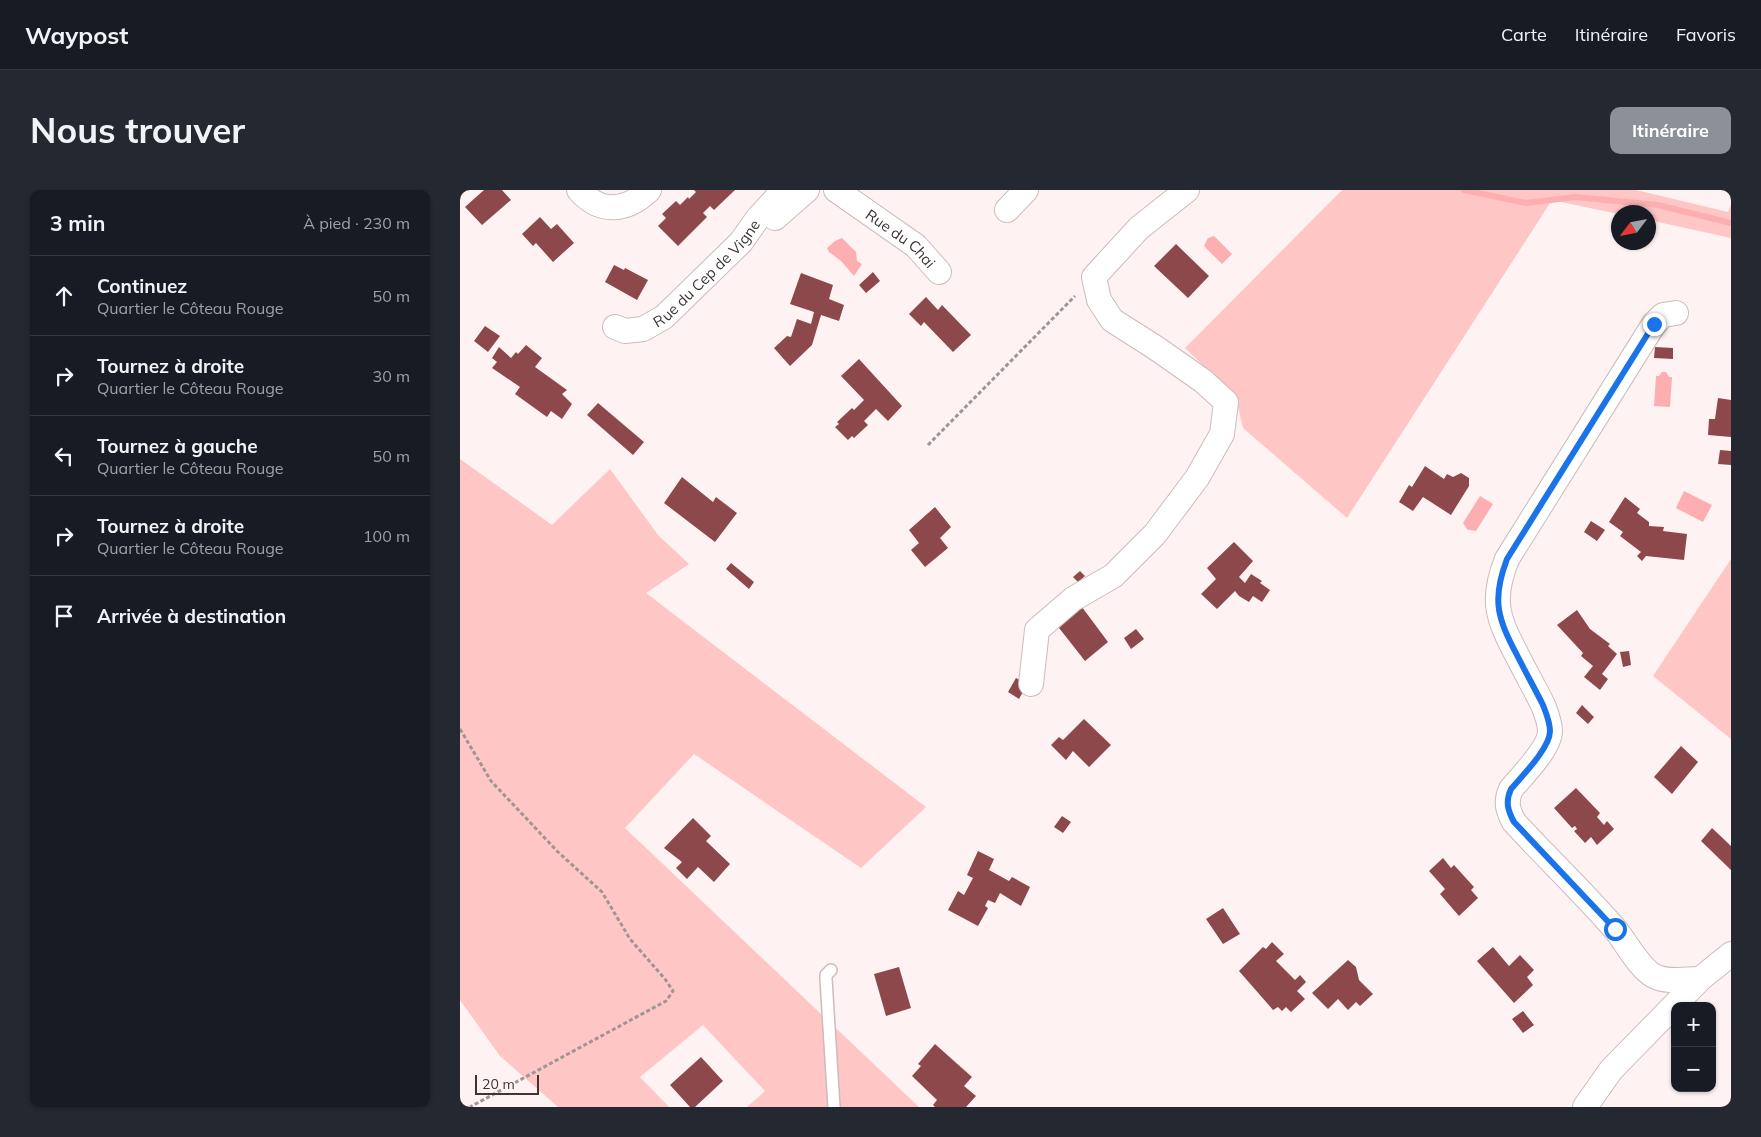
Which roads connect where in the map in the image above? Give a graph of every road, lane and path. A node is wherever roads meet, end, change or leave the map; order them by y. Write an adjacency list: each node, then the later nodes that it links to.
1 (579, 190): 2 (street)
2 (649, 190)
3 (784, 190): 9 (street, Rue du Cep de Vigne)
4 (807, 190): 9 (street)
5 (836, 190): 10 (street, Rue du Chai)
6 (1026, 190): 8 (street)
7 (1188, 190): 11 (street)
8 (1007, 210)
9 (741, 242): 13 (street, Rue du Cep de Vigne)
10 (939, 272)
11 (1094, 277): 14 (path); 15 (street)
12 (1676, 313): 19 (street)
13 (615, 327)
14 (928, 445)
15 (1031, 684)
16 (460, 729): 20 (path)
17 (1731, 954): 19 (street)
18 (830, 970): 21 (lane)
19 (1700, 979): 22 (street)
20 (470, 1107)
21 (834, 1107)
22 (1585, 1107)

